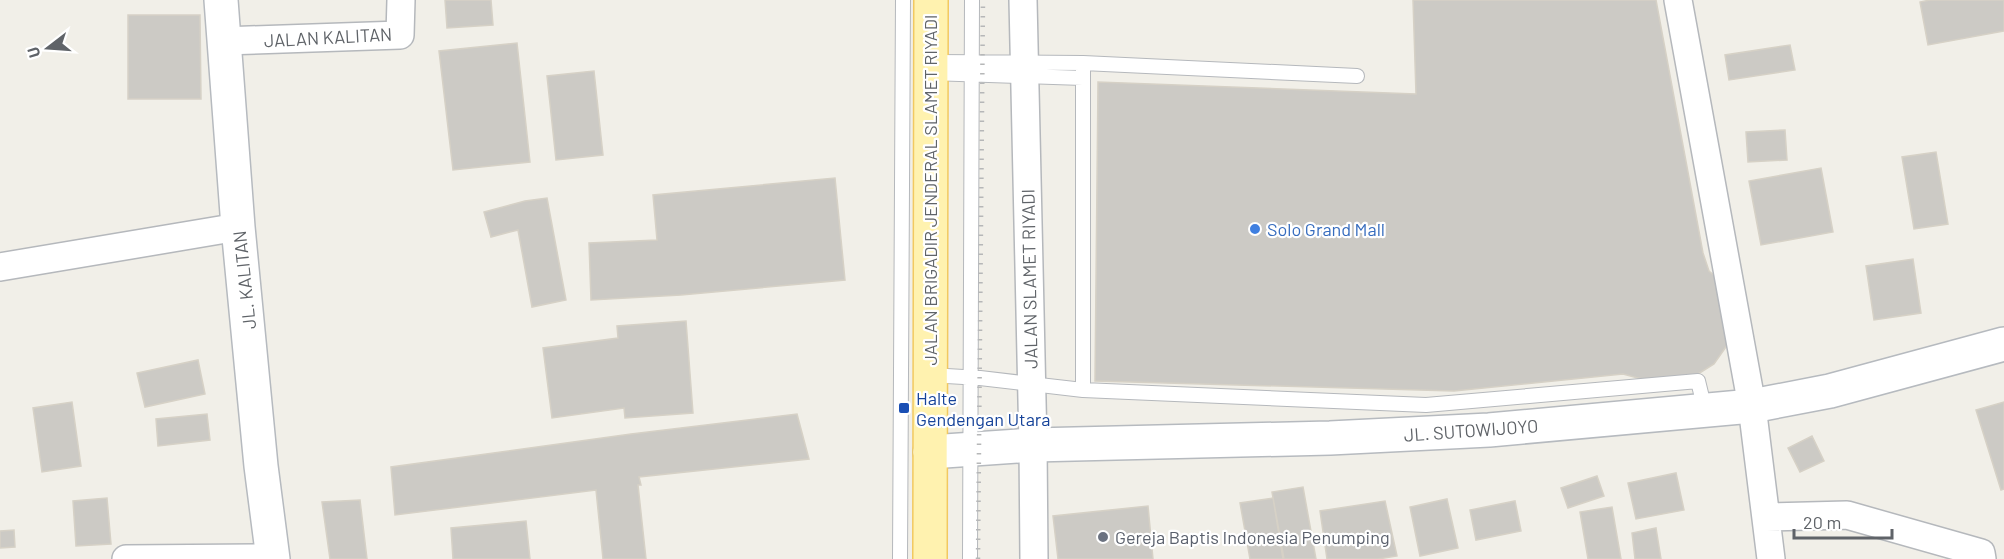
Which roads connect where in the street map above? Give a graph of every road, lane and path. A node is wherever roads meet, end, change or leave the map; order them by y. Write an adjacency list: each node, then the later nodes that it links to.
1 (221, 0): 8 (main road, JL. KALITAN)
2 (401, 0): 8 (street, JALAN KALITAN)
3 (903, 0): 30 (lane)
4 (931, 0): 10 (main road, JALAN BRIGADIR JENDERAL SLAMET RIYADI)
5 (972, 0): 11 (lane)
6 (1023, 0): 12 (street, JALAN SLAMET RIYADI)
7 (1678, 0): 22 (street)
8 (223, 41): 15 (main road, JL. KALITAN)
9 (1083, 63): 12 (lane); 13 (lane); 14 (lane)
10 (930, 67): 11 (lane); 18 (main road, JALAN BRIGADIR JENDERAL SLAMET RIYADI)
11 (972, 69): 12 (lane); 19 (lane)
12 (1025, 70): 14 (lane); 20 (street, JALAN SLAMET RIYADI)
13 (1357, 76)
14 (1083, 78): 21 (lane)
15 (238, 227): 16 (street); 28 (main road, JL. KALITAN)
16 (0, 267)
17 (2004, 344): 22 (main road, JL. SUTOWIJOYO)
18 (930, 375): 19 (lane); 26 (main road, JALAN BRIGADIR JENDERAL SLAMET RIYADI)
19 (970, 378): 20 (lane); 25 (lane)
20 (1031, 383): 21 (lane); 24 (street, JALAN SLAMET RIYADI)
21 (1083, 390): 23 (lane)
22 (1752, 406): 23 (main road, JL. SUTOWIJOYO); 27 (street)
23 (1705, 410): 24 (main road, JL. SUTOWIJOYO)
24 (1033, 445): 25 (main road, JL. SUTOWIJOYO); 33 (street, JALAN SLAMET RIYADI)
25 (971, 450): 26 (main road, JL. SUTOWIJOYO); 32 (lane)
26 (930, 452): 31 (main road, JALAN BRIGADIR JENDERAL SLAMET RIYADI)
27 (1766, 517): 34 (street); 35 (street)
28 (273, 558): 29 (street)
29 (126, 559)
30 (900, 559)
31 (930, 559)
32 (970, 559)
33 (1034, 559)
34 (1771, 559)
35 (1982, 559)

